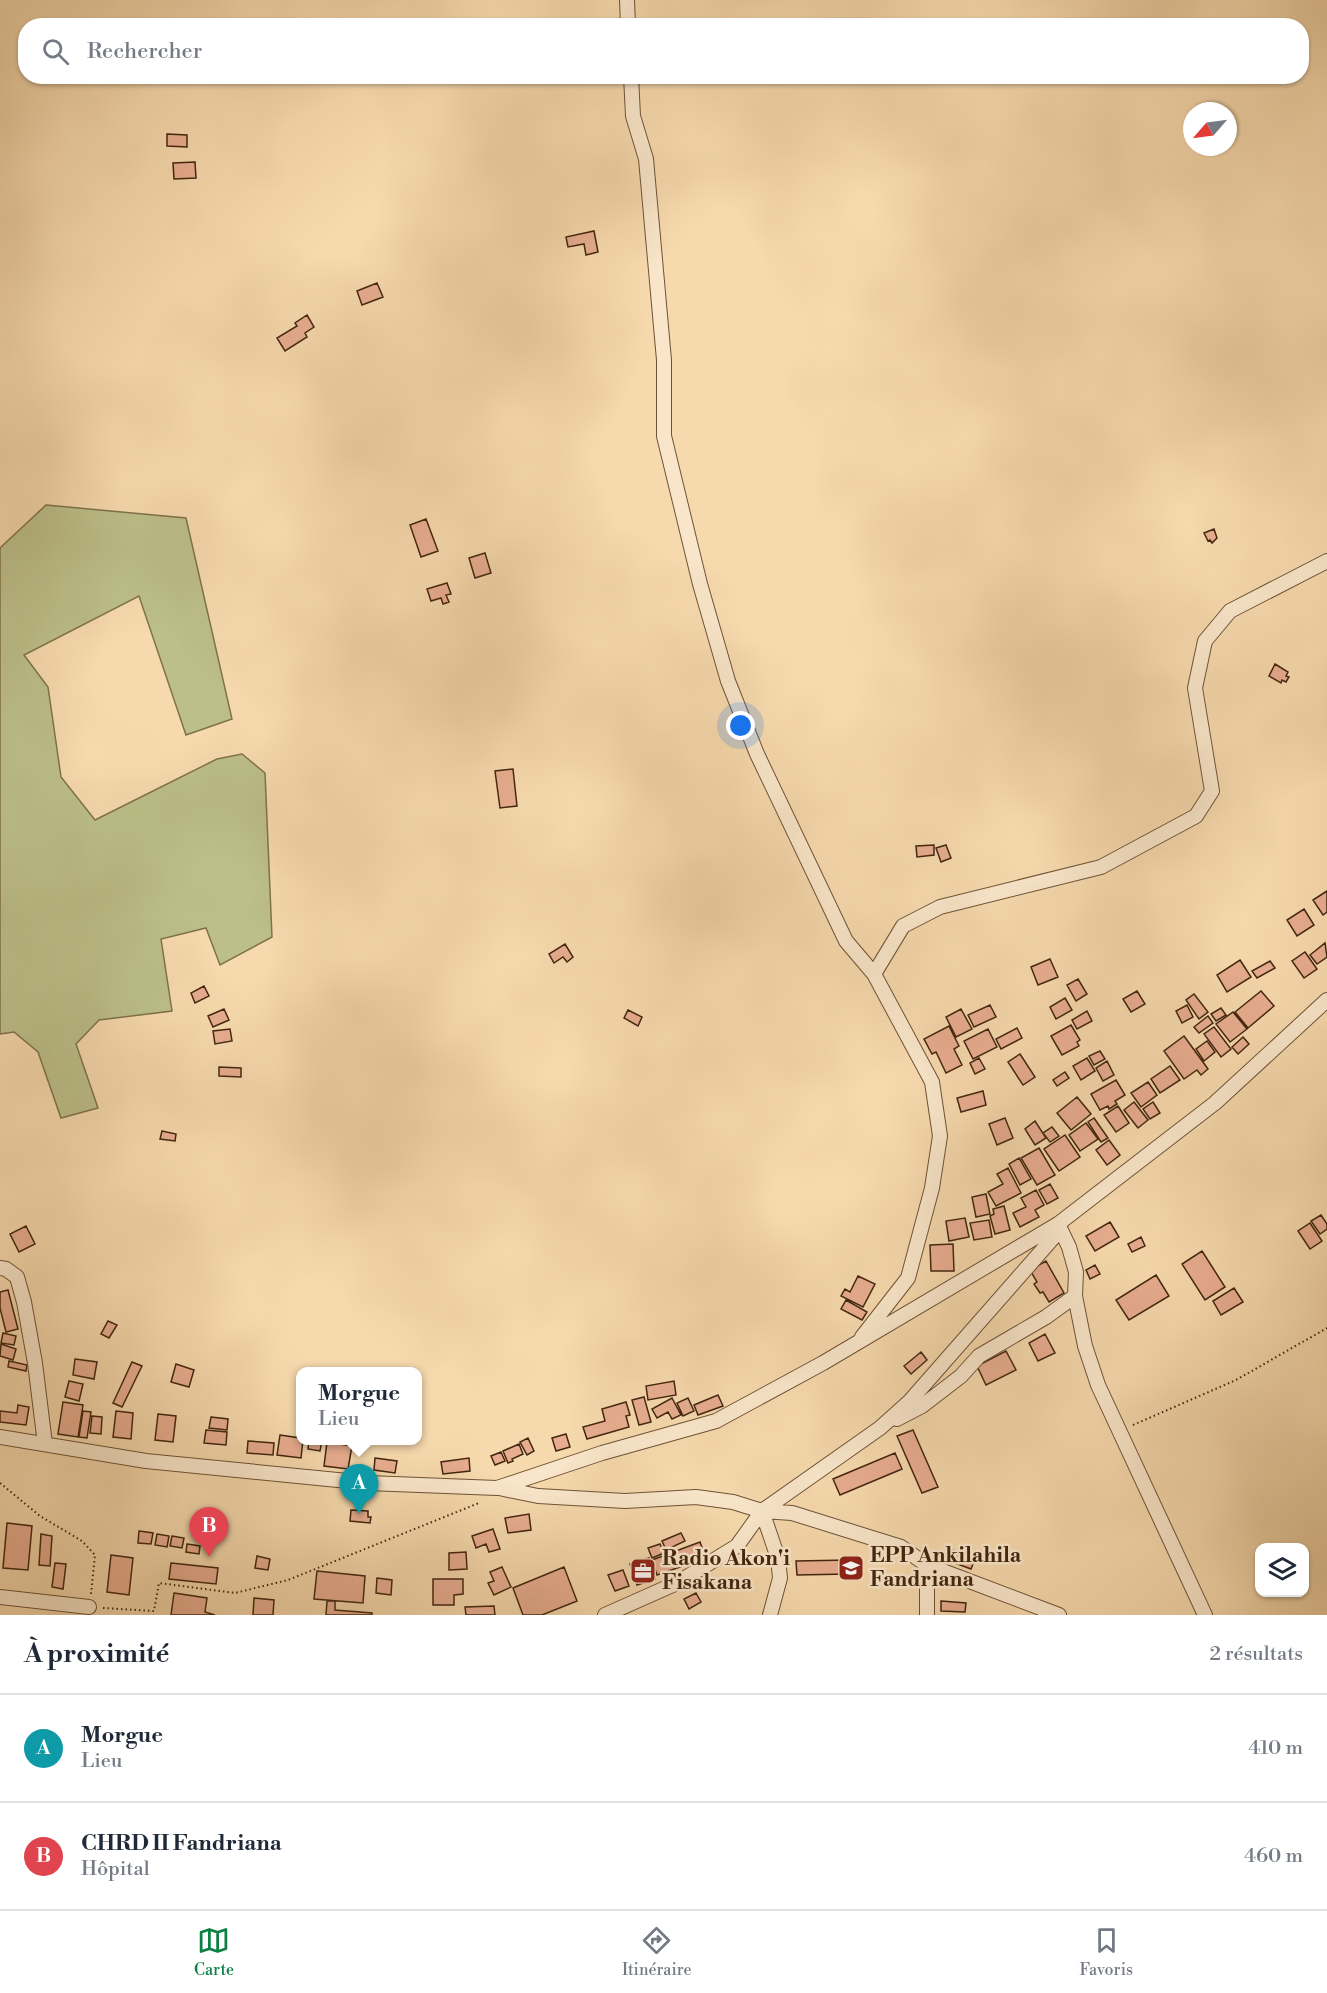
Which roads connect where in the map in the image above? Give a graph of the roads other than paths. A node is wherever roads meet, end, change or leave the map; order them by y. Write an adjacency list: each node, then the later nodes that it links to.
1 (627, 0): 2 (street)
2 (628, 18)
3 (631, 84): 5 (street)
4 (1327, 561): 5 (street)
5 (874, 974): 10 (street)
6 (1327, 1000): 7 (street)
7 (1058, 1224): 9 (street); 10 (street); 11 (street)
8 (0, 1268): 13 (street)
9 (1076, 1296): 11 (street); 23 (street)
10 (858, 1343): 14 (street)
11 (880, 1428): 15 (street)
12 (0, 1437): 13 (street)
13 (45, 1444): 14 (street)
14 (497, 1488): 15 (street)
15 (762, 1511): 16 (street); 19 (street); 20 (street)
16 (927, 1565): 21 (street); 22 (street)
17 (0, 1598): 18 (street)
18 (89, 1607)
19 (605, 1615)
20 (770, 1615)
21 (927, 1615)
22 (1059, 1615)
23 (1205, 1615)

